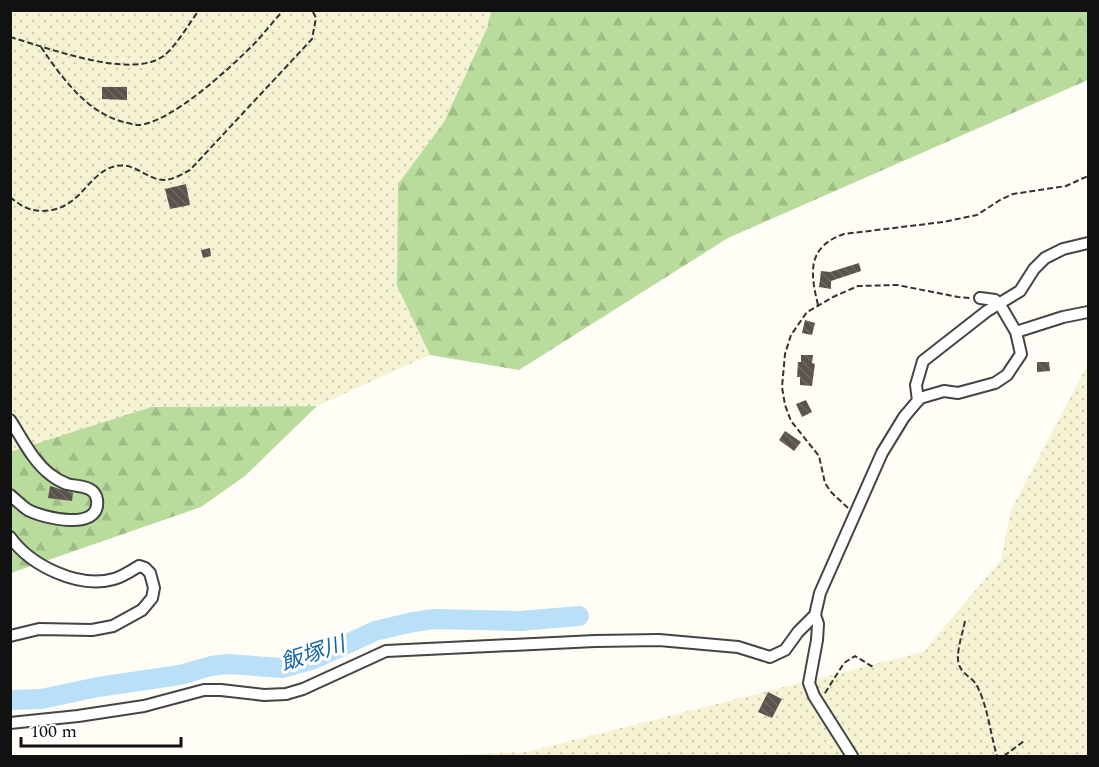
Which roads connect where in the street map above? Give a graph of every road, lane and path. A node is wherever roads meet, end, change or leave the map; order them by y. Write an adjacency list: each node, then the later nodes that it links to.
1 (199, 10): 5 (path)
2 (284, 10): 5 (path)
3 (312, 10): 7 (path)
4 (10, 37): 5 (path)
5 (41, 47)
6 (1089, 176): 11 (path)
7 (10, 197)
8 (1089, 243): 10 (street)
9 (980, 298): 10 (street); 11 (path)
10 (999, 303): 13 (street); 14 (street)
11 (818, 305): 17 (path)
12 (1089, 312): 13 (street)
13 (1016, 332): 14 (street)
14 (918, 401): 17 (street)
15 (10, 420): 16 (street)
16 (10, 495)
17 (855, 514): 19 (street)
18 (10, 537): 21 (street)
19 (815, 615): 23 (street); 24 (street)
20 (965, 621): 27 (path)
21 (10, 636)
22 (873, 667): 23 (path)
23 (819, 704): 26 (street)
24 (10, 723)
25 (1024, 741): 28 (path)
26 (852, 756)
27 (997, 756)
28 (1004, 756)

